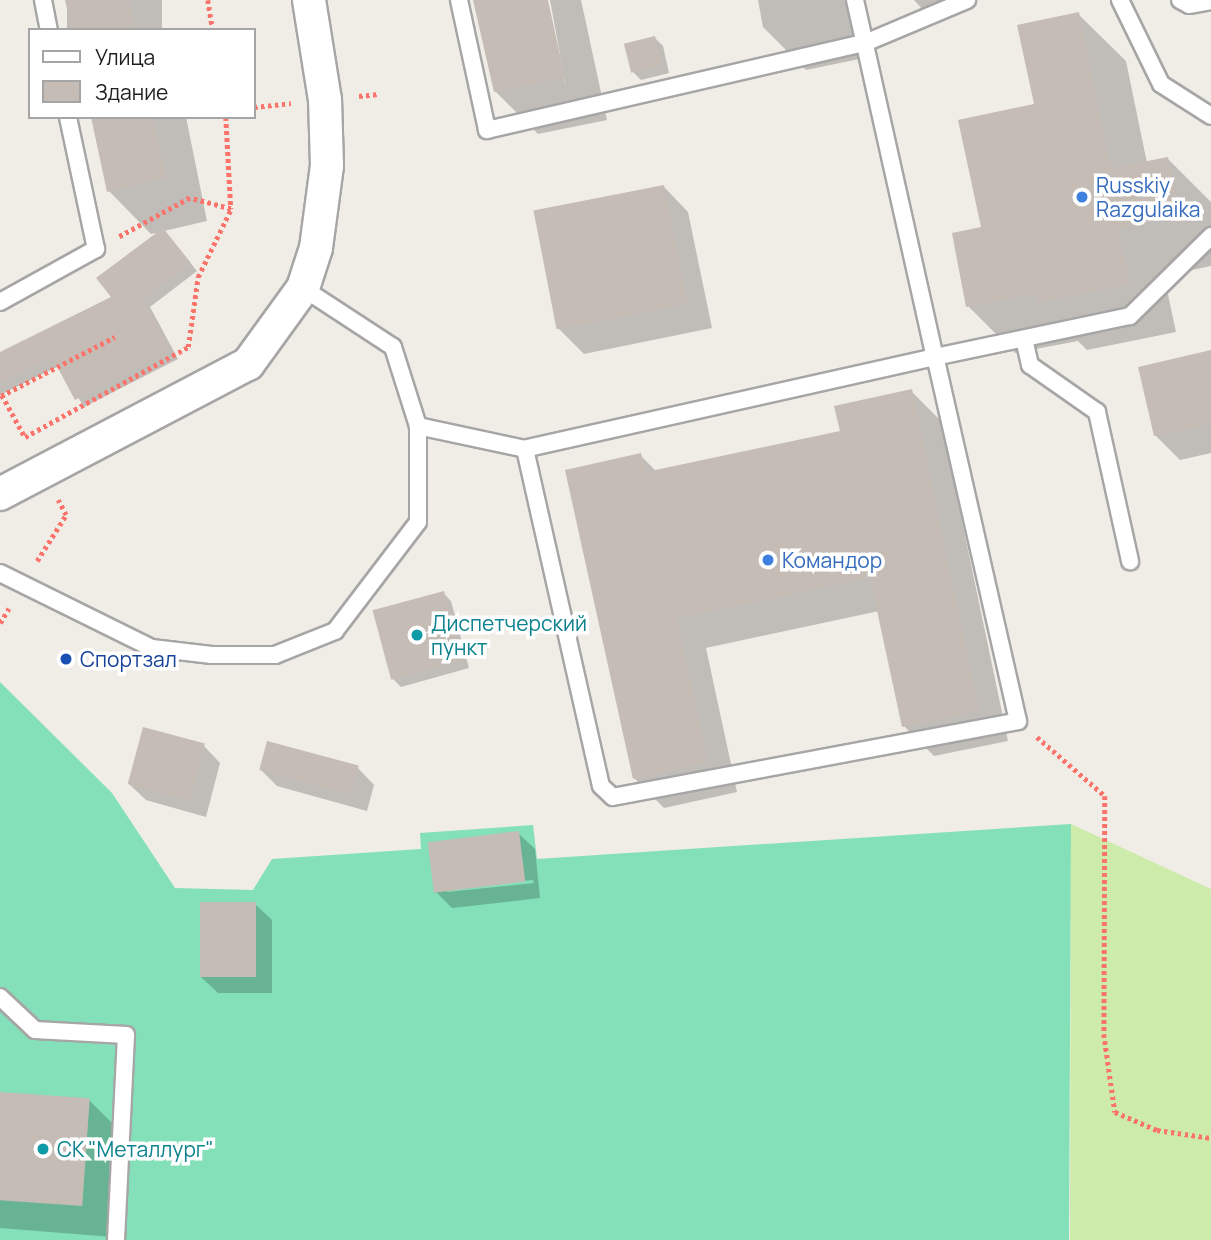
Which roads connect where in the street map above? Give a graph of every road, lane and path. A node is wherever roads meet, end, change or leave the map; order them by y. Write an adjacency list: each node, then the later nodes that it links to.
1 (43, 0): 10 (lane)
2 (208, 0): 11 (path)
3 (309, 0): 19 (street)
4 (459, 0): 12 (lane)
5 (855, 0): 12 (lane)
6 (967, 0): 12 (lane)
7 (1120, 0): 13 (lane)
8 (1180, 0): 9 (lane)
9 (1211, 1)
10 (49, 28)
11 (213, 28)
12 (865, 43): 23 (lane)
13 (1211, 116)
14 (68, 119): 18 (lane)
15 (226, 119): 16 (path)
16 (231, 209): 18 (path); 26 (path)
17 (1211, 236): 22 (lane)
18 (96, 249): 20 (lane)
19 (303, 288): 25 (lane); 28 (street)
20 (0, 302)
21 (115, 337): 24 (path)
22 (1024, 339): 23 (lane); 30 (lane)
23 (934, 357): 27 (lane); 34 (lane)
24 (1, 396): 26 (path)
25 (418, 426): 27 (lane); 32 (lane)
26 (25, 437): 28 (path)
27 (525, 449): 34 (lane)
28 (43, 472): 29 (street); 32 (path)
29 (0, 494)
30 (1129, 561)
31 (0, 573): 32 (lane)
32 (23, 584): 33 (path)
33 (0, 623)
34 (1018, 721): 36 (path)
35 (0, 997): 37 (lane)
36 (1211, 1138)
37 (116, 1240)

